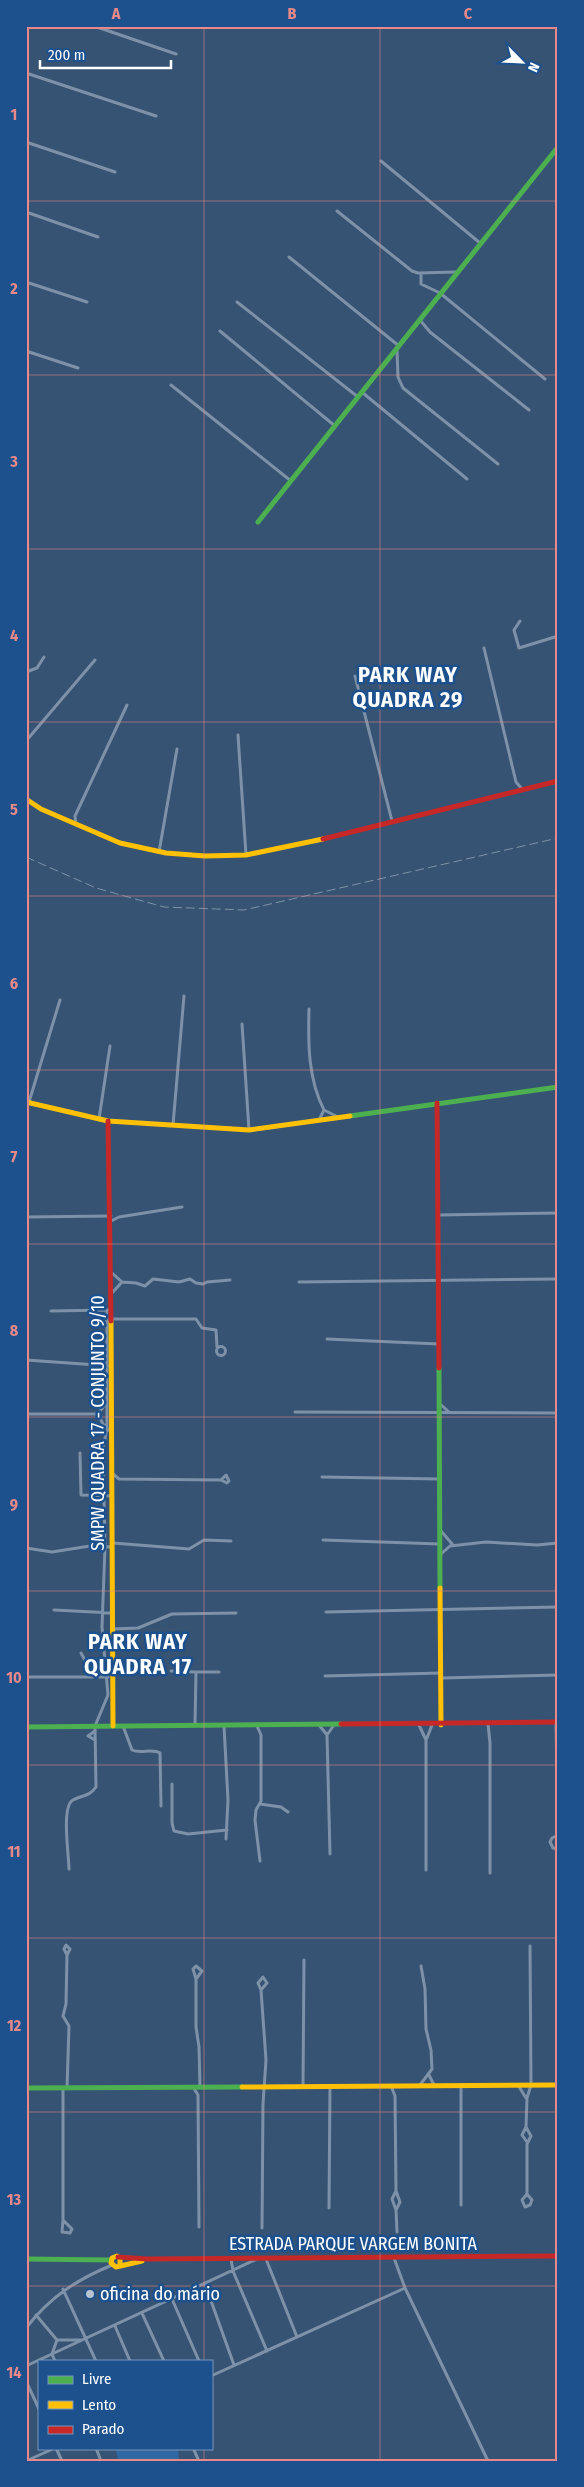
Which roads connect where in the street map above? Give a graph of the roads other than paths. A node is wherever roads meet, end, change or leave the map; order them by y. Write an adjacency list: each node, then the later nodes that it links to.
1 (94, 26): 2 (street)
2 (176, 54)
3 (26, 73): 4 (street)
4 (156, 116)
5 (26, 142): 8 (street)
6 (558, 147): 12 (street)
7 (381, 161): 12 (street)
8 (116, 172)
9 (338, 210): 15 (street)
10 (26, 212): 11 (street)
11 (98, 237)
12 (480, 243): 14 (street)
13 (289, 257): 22 (street)
14 (456, 272): 15 (street); 17 (street)
15 (422, 274): 17 (street)
16 (26, 282): 18 (street)
17 (440, 293): 20 (street); 25 (street)
18 (87, 302)
19 (237, 302): 27 (street)
20 (420, 320): 22 (street); 28 (street)
21 (220, 331): 29 (street)
22 (398, 348): 27 (street); 30 (street)
23 (26, 351): 24 (street)
24 (78, 368)
25 (545, 379)
26 (171, 385): 32 (street)
27 (361, 395): 29 (street); 31 (street)
28 (529, 410)
29 (336, 426): 32 (street)
30 (498, 464)
31 (467, 478)
32 (291, 481): 33 (street)
33 (258, 522)
34 (520, 621): 35 (street)
35 (558, 636)
36 (484, 648): 46 (street)
37 (44, 657): 39 (street)
38 (94, 660): 43 (street)
39 (26, 672)
40 (355, 676): 51 (street)
41 (127, 704): 50 (street)
42 (238, 735): 55 (street)
43 (26, 741)
44 (176, 749): 54 (street)
45 (558, 781): 47 (street)
46 (516, 782): 47 (street); 48 (street)
47 (522, 789): 48 (street)
48 (512, 792): 51 (street)
49 (26, 799): 52 (street)
50 (75, 816): 52 (street); 53 (street)
51 (392, 821): 55 (street)
52 (67, 822): 53 (street)
53 (76, 826): 54 (street)
54 (159, 852): 55 (street)
55 (246, 855)
56 (184, 996): 69 (street)
57 (60, 1000): 62 (street)
58 (309, 1009): 64 (street)
59 (242, 1024): 70 (street)
60 (110, 1046): 66 (street)
61 (558, 1087): 63 (street)
62 (27, 1102): 66 (street)
63 (437, 1103): 65 (street); 74 (street)
64 (324, 1110): 65 (street); 67 (street)
65 (339, 1117): 67 (street)
66 (99, 1120): 68 (street)
67 (319, 1120): 70 (street)
68 (108, 1121): 69 (street); 73 (street, SMPW QUADRA 17 - CONJUNTO 9/10)
69 (173, 1126): 70 (street)
70 (249, 1130)
71 (182, 1207): 76 (street)
72 (558, 1213): 74 (street)
73 (111, 1216): 75 (street); 76 (street); 76 (street); 77 (street, SMPW QUADRA 17 - CONJUNTO 9/10)
74 (439, 1216): 80 (street)
75 (26, 1217)
76 (119, 1218)
77 (111, 1272): 81 (street); 83 (street, SMPW QUADRA 17 - CONJUNTO 9/10)
78 (230, 1280): 81 (street)
79 (558, 1280): 80 (street)
80 (439, 1281): 82 (street); 90 (street)
81 (122, 1282): 83 (street)
82 (299, 1282)
83 (111, 1293): 84 (street, SMPW QUADRA 17 - CONJUNTO 9/10)
84 (109, 1310): 85 (street); 86 (street, SMPW QUADRA 17 - CONJUNTO 9/10); 93 (street)
85 (51, 1311)
86 (112, 1318): 87 (street); 88 (street, SMPW QUADRA 17 - CONJUNTO 9/10)
87 (119, 1320): 88 (street); 91 (street)
88 (112, 1326): 93 (street, SMPW QUADRA 17 - CONJUNTO 9/10)
89 (327, 1340): 90 (street)
90 (438, 1344): 96 (street)
91 (217, 1347)
92 (26, 1360): 93 (street)
93 (109, 1366): 94 (street, SMPW QUADRA 17 - CONJUNTO 9/10); 95 (street)
94 (112, 1394): 95 (street); 103 (street, SMPW QUADRA 17 - CONJUNTO 9/10)
95 (107, 1401): 101 (street); 103 (street)
96 (439, 1403): 98 (street); 102 (street)
97 (295, 1412): 98 (street)
98 (438, 1413): 102 (street); 108 (street)
99 (555, 1413): 102 (street)
100 (26, 1414): 101 (street)
101 (98, 1414): 103 (street)
102 (453, 1414)
103 (109, 1430): 105 (street, SMPW QUADRA 17 - CONJUNTO 9/10); 111 (street)
104 (80, 1453): 111 (street)
105 (112, 1473): 107 (street); 110 (street, SMPW QUADRA 17 - CONJUNTO 9/10)
106 (322, 1477): 108 (street)
107 (119, 1479): 109 (street); 110 (street)
108 (440, 1479): 113 (street)
109 (221, 1480)
110 (112, 1486): 112 (street, SMPW QUADRA 17 - CONJUNTO 9/10)
111 (104, 1496): 112 (street); 120 (street)
112 (112, 1496): 118 (street, SMPW QUADRA 17 - CONJUNTO 9/10)
113 (441, 1530): 117 (street); 119 (street)
114 (323, 1540): 117 (street)
115 (231, 1541): 118 (street)
116 (558, 1543): 119 (street)
117 (441, 1544): 122 (street)
118 (113, 1545): 120 (street); 128 (street, SMPW QUADRA 17 - CONJUNTO 9/10)
119 (454, 1546): 122 (street)
120 (105, 1547): 121 (street); 126 (street)
121 (26, 1548)
122 (441, 1554): 124 (street)
123 (558, 1607): 124 (street)
124 (441, 1609): 127 (street); 135 (street)
125 (54, 1610): 126 (street)
126 (102, 1612): 128 (street); 140 (street)
127 (326, 1612)
128 (112, 1613): 130 (street, SMPW QUADRA 17 - CONJUNTO 9/10)
129 (236, 1613): 130 (street)
130 (112, 1629): 140 (street, SMPW QUADRA 17 - CONJUNTO 9/10)
131 (81, 1653): 139 (street)
132 (171, 1671): 133 (street)
133 (196, 1672): 134 (street); 150 (street)
134 (219, 1672)
135 (442, 1675): 136 (street); 137 (street); 142 (street)
136 (558, 1675)
137 (325, 1676)
138 (26, 1677): 139 (street)
139 (90, 1677): 140 (street)
140 (110, 1677): 148 (street, SMPW QUADRA 17 - CONJUNTO 9/10); 155 (street)
141 (557, 1722): 143 (street); 165 (street)
142 (441, 1724): 143 (street); 147 (street)
143 (488, 1724): 172 (street)
144 (319, 1725): 145 (street); 153 (street); 157 (street)
145 (334, 1725): 146 (street); 157 (street)
146 (419, 1725): 147 (street); 159 (street)
147 (432, 1725): 159 (street)
148 (113, 1726): 149 (street); 155 (street)
149 (123, 1726): 150 (street); 162 (street)
150 (195, 1726): 151 (street)
151 (224, 1726): 152 (street); 164 (street)
152 (257, 1726): 153 (street); 156 (street)
153 (266, 1726): 156 (street)
154 (26, 1727): 155 (street)
155 (95, 1729): 158 (street); 158 (street)
156 (261, 1735): 161 (street)
157 (327, 1735): 168 (street)
158 (95, 1740): 170 (street)
159 (426, 1740): 171 (street)
160 (172, 1784): 164 (street)
161 (260, 1804): 163 (street); 169 (street)
162 (161, 1806)
163 (288, 1812)
164 (227, 1830): 166 (street)
165 (558, 1835): 167 (street)
166 (226, 1839)
167 (558, 1849)
168 (330, 1854)
169 (260, 1861)
170 (70, 1869)
171 (426, 1870)
172 (490, 1873)
173 (530, 1946): 182 (street)
174 (67, 1954): 194 (street)
175 (304, 1960): 185 (street)
176 (421, 1966): 179 (street)
177 (196, 1979): 192 (street)
178 (261, 1990): 184 (street)
179 (429, 2075): 180 (street); 189 (street)
180 (434, 2085): 189 (street); 190 (street)
181 (518, 2085): 182 (street); 190 (street); 197 (street)
182 (531, 2085): 183 (street); 197 (street)
183 (558, 2085)
184 (266, 2086): 185 (street); 192 (street); 207 (street)
185 (303, 2086): 186 (street)
186 (330, 2086): 187 (street); 203 (street)
187 (391, 2086): 188 (street); 196 (street)
188 (400, 2086): 189 (street); 196 (street)
189 (420, 2086)
190 (461, 2086): 202 (street)
191 (192, 2087): 192 (street); 194 (street); 195 (street)
192 (202, 2087): 195 (street)
193 (26, 2088): 194 (street)
194 (65, 2088): 205 (street)
195 (198, 2095): 206 (street)
196 (395, 2096): 200 (street)
197 (527, 2098): 198 (street)
198 (526, 2127): 199 (street); 199 (street)
199 (527, 2142): 201 (street)
200 (396, 2191): 204 (street); 204 (street)
201 (527, 2194)
202 (461, 2205)
203 (329, 2208)
204 (396, 2210): 208 (street)
205 (63, 2220)
206 (199, 2227)
207 (262, 2228)
208 (397, 2232)
209 (558, 2256): 214 (street, ESTRADA PARQUE VARGEM BONITA)
210 (118, 2257): 216 (street, ESTRADA PARQUE VARGEM BONITA); 217 (street); 218 (street)
211 (231, 2258): 212 (street, ESTRADA PARQUE VARGEM BONITA); 216 (street, ESTRADA PARQUE VARGEM BONITA); 219 (street)
212 (259, 2258): 213 (street, ESTRADA PARQUE VARGEM BONITA); 219 (street)
213 (266, 2258): 214 (street, ESTRADA PARQUE VARGEM BONITA); 228 (street)
214 (394, 2258): 221 (street)
215 (26, 2259): 217 (street)
216 (148, 2259): 218 (street, ESTRADA PARQUE VARGEM BONITA)
217 (111, 2263): 218 (street); 222 (street)
218 (120, 2265)
219 (233, 2271): 220 (street); 231 (street)
220 (205, 2284): 223 (street); 241 (street)
221 (404, 2288): 228 (street); 247 (street)
222 (63, 2289): 225 (street); 230 (street)
223 (172, 2299): 224 (street); 239 (street)
224 (142, 2313): 226 (street); 238 (street)
225 (36, 2315): 227 (street); 229 (street)
226 (115, 2326): 230 (street); 237 (street)
227 (26, 2328)
228 (297, 2337): 231 (street)
229 (57, 2340): 230 (street); 232 (street)
230 (85, 2340): 232 (street); 236 (street)
231 (267, 2351): 241 (street)
232 (52, 2354): 234 (street); 235 (street)
233 (38, 2360): 240 (street)
234 (39, 2360)
235 (55, 2360)
236 (95, 2360)
237 (130, 2360)
238 (164, 2360)
239 (200, 2360)
240 (26, 2366)
241 (234, 2366): 242 (street)
242 (212, 2376)
243 (26, 2381): 244 (street)
244 (38, 2407)
245 (51, 2450): 246 (street)
246 (26, 2461)
247 (488, 2461)

